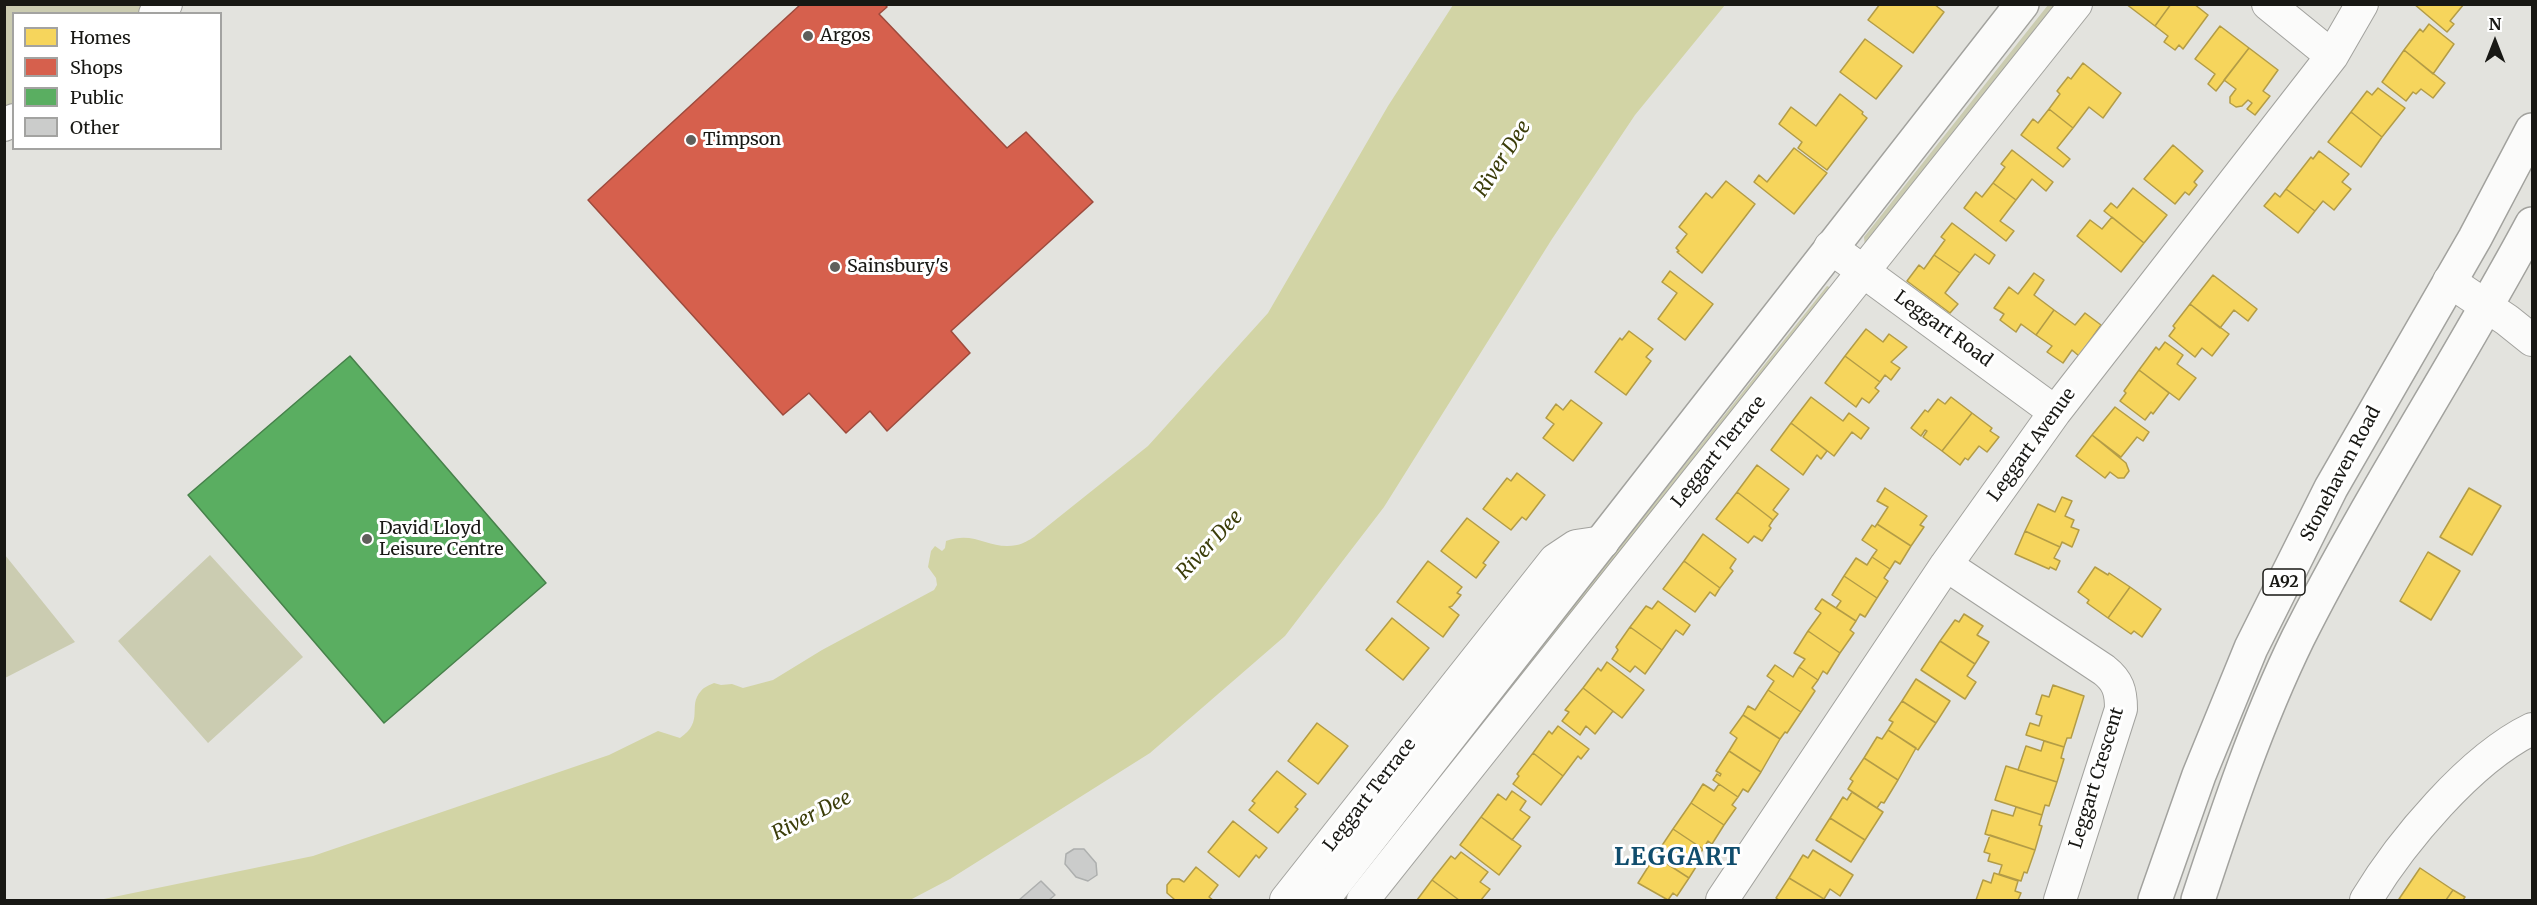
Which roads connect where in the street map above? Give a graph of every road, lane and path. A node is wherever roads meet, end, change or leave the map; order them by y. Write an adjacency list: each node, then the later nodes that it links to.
1 (2022, 4): 8 (main road, Leggart Terrace)
2 (2076, 4): 9 (street, Leggart Terrace)
3 (2268, 4): 5 (street)
4 (2362, 4): 5 (street, Leggart Avenue)
5 (2332, 56): 13 (street, Leggart Avenue)
6 (2532, 129): 10 (main road, Stonehaven Road / A92)
7 (2532, 225): 11 (main road, A92)
8 (1830, 247): 9 (street, Leggart Road); 14 (main road, Leggart Terrace)
9 (1863, 271): 13 (street, Leggart Road); 19 (street, Leggart Terrace)
10 (2450, 281): 11 (street); 22 (main road, Stonehaven Road / A92)
11 (2487, 308): 12 (street); 23 (main road, A92)
12 (2532, 340)
13 (2055, 412): 15 (street, Leggart Avenue)
14 (1602, 542): 17 (street, Leggart Terrace); 18 (main road, Leggart Terrace)
15 (1946, 565): 20 (street, Leggart Avenue); 21 (street, Leggart Crescent)
16 (2532, 729): 24 (street)
17 (1286, 900)
18 (1322, 900)
19 (1363, 900)
20 (1722, 900)
21 (2060, 900)
22 (2155, 900)
23 (2198, 900)
24 (2366, 900)

